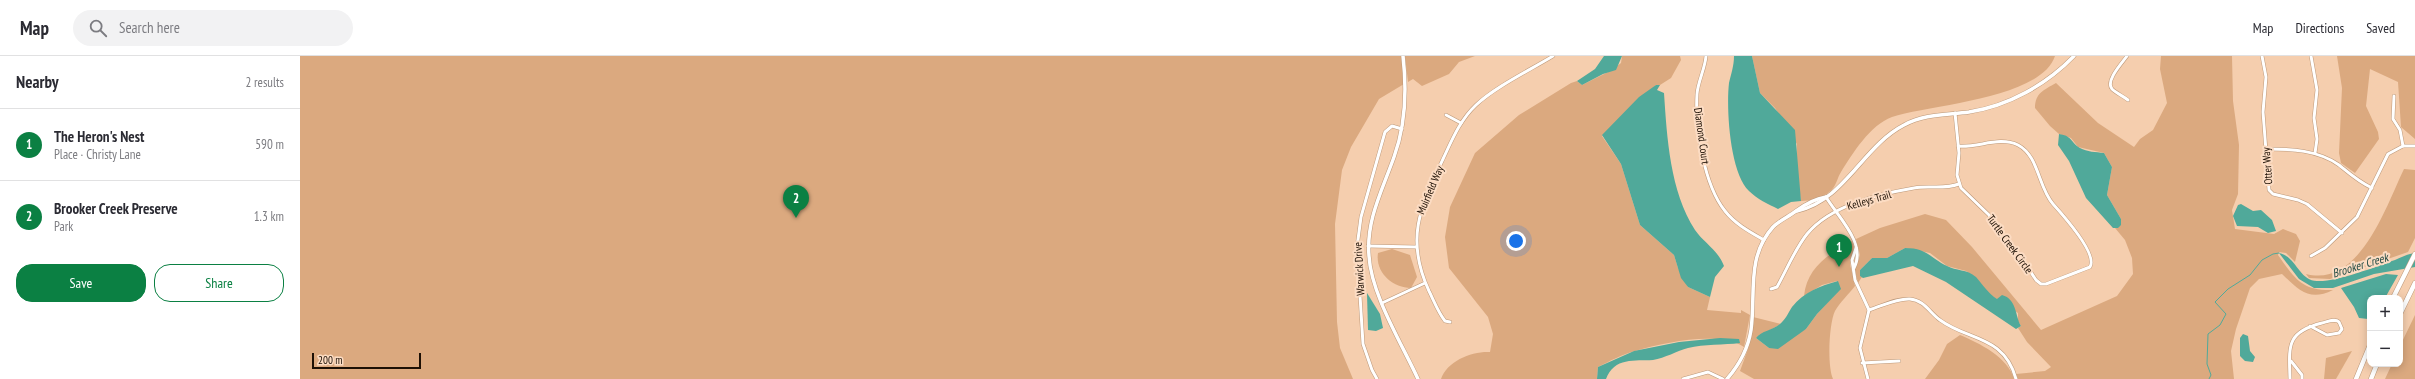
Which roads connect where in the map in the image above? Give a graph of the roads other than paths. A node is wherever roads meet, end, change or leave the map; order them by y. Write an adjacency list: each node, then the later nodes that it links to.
1 (1403, 56): 13 (street)
2 (1553, 56): 12 (street, Muirfield Way)
3 (1706, 56): 24 (street, Diamond Court)
4 (2074, 56): 10 (street)
5 (2127, 56): 9 (street)
6 (2262, 56): 17 (street, Otter Way)
7 (2311, 56): 18 (street)
8 (2394, 96): 15 (street)
9 (2128, 100)
10 (1955, 113): 14 (street); 21 (street)
11 (1446, 115): 12 (street)
12 (1461, 123): 26 (street, Muirfield Way)
13 (1402, 129): 25 (street); 43 (street, Warwick Drive)
14 (1958, 146): 19 (street); 19 (street, Turtle Creek Circle)
15 (2403, 146): 16 (street); 20 (street)
16 (2415, 146)
17 (2267, 149): 18 (street); 23 (street, Otter Way)
18 (2315, 153): 20 (street)
19 (1959, 184): 22 (street, Kelleys Trail)
20 (2372, 188): 23 (street)
21 (1826, 197): 22 (street); 24 (street)
22 (1835, 212): 31 (street, Kelleys Trail); 35 (street)
23 (2342, 233): 28 (street)
24 (1764, 240): 47 (street)
25 (1368, 246): 26 (street); 33 (street)
26 (1416, 247): 29 (street, Muirfield Way)
27 (2415, 254): 32 (main road)
28 (2311, 256)
29 (1425, 283): 33 (street); 36 (street, Muirfield Way)
30 (2415, 283): 34 (main road)
31 (1770, 290)
32 (2394, 295)
33 (1382, 303): 44 (street)
34 (2403, 308)
35 (1869, 310): 41 (street); 49 (street)
36 (1450, 322)
37 (2310, 326): 37 (street); 40 (street)
38 (2367, 353): 52 (main road)
39 (1899, 361): 41 (street)
40 (2290, 361): 50 (street); 51 (street)
41 (1862, 363): 48 (street)
42 (2376, 367): 53 (main road)
43 (1377, 379)
44 (1418, 379)
45 (1683, 379): 46 (street)
46 (1723, 379)
47 (1727, 379)
48 (1868, 379)
49 (2016, 379)
50 (2290, 379)
51 (2302, 379)
52 (2356, 379)
53 (2371, 379)

